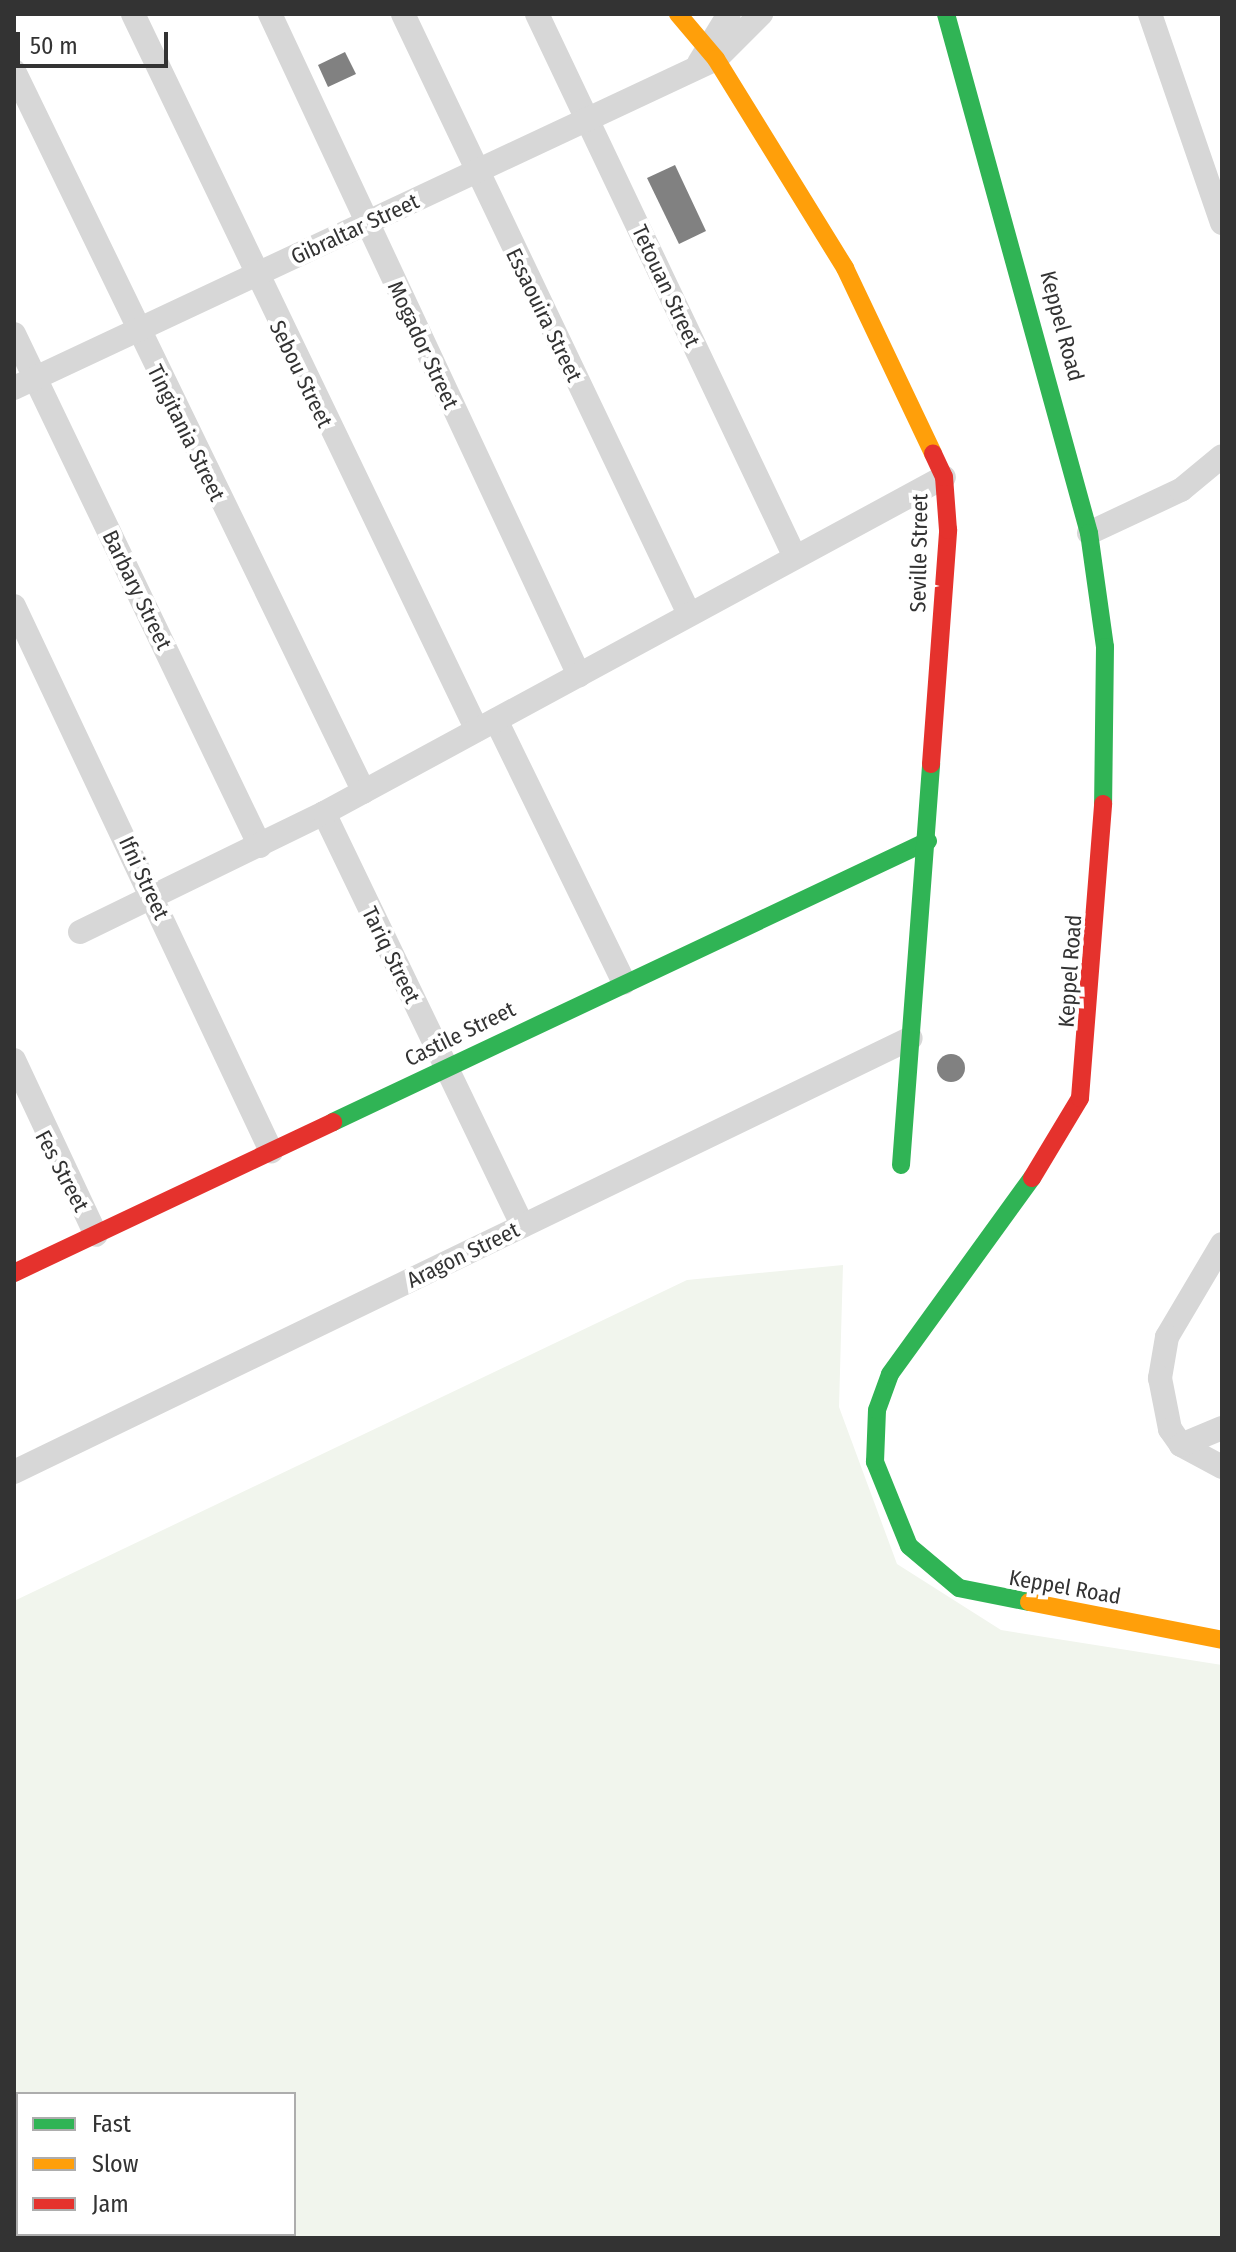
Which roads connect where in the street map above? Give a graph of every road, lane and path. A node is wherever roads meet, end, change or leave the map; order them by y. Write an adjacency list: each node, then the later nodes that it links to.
1 (133, 14): 16 (street, Sebou Street)
2 (270, 14): 15 (street, Mogador Street)
3 (403, 14): 13 (street, Essaouira Street)
4 (537, 14): 12 (street, Tetouan Street)
5 (678, 14): 10 (street, Seville Street)
6 (729, 14): 10 (street)
7 (761, 14): 10 (street)
8 (946, 14): 22 (street, Keppel Road)
9 (1150, 14): 14 (street)
10 (706, 58): 12 (street, Gibraltar Street); 21 (street, Seville Street)
11 (14, 71): 17 (street, Tingitania Street)
12 (587, 120): 13 (street, Gibraltar Street); 23 (street, Tetouan Street)
13 (475, 173): 15 (street, Gibraltar Street); 25 (street, Essaouira Street)
14 (1222, 223)
15 (366, 225): 16 (street, Gibraltar Street); 26 (street, Mogador Street)
16 (253, 276): 17 (street, Gibraltar Street); 27 (street, Sebou Street)
17 (136, 332): 19 (street, Gibraltar Street); 28 (street, Tingitania Street)
18 (14, 334): 19 (street, Barbary Street)
19 (24, 383): 31 (street, Barbary Street)
20 (1222, 456): 22 (street)
21 (944, 477): 23 (street); 30 (street, Seville Street)
22 (1089, 533): 48 (street, Keppel Road)
23 (795, 557): 25 (street)
24 (14, 606): 32 (street, Ifni Street)
25 (689, 614): 26 (street)
26 (579, 675): 27 (street)
27 (486, 725): 28 (street); 34 (street, Sebou Street)
28 (364, 792): 29 (street)
29 (324, 813): 31 (street); 37 (street, Tariq Street)
30 (928, 841): 34 (street, Castile Street); 35 (street, Seville Street)
31 (260, 846): 32 (street)
32 (153, 897): 33 (street); 38 (street, Ifni Street)
33 (80, 932)
34 (624, 982): 37 (street, Castile Street)
35 (911, 1038): 39 (street, Seville Street); 40 (street, Aragon Street)
36 (14, 1060): 41 (street, Fes Street)
37 (445, 1068): 38 (street, Castile Street); 40 (street, Tariq Street)
38 (271, 1151): 41 (street, Castile Street)
39 (901, 1165)
40 (523, 1226): 47 (street, Aragon Street)
41 (96, 1235): 43 (street, Castile Street)
42 (1222, 1244): 45 (street)
43 (14, 1273)
44 (1222, 1428): 45 (street)
45 (1181, 1445): 46 (street)
46 (1222, 1467)
47 (14, 1472)
48 (1222, 1640)

